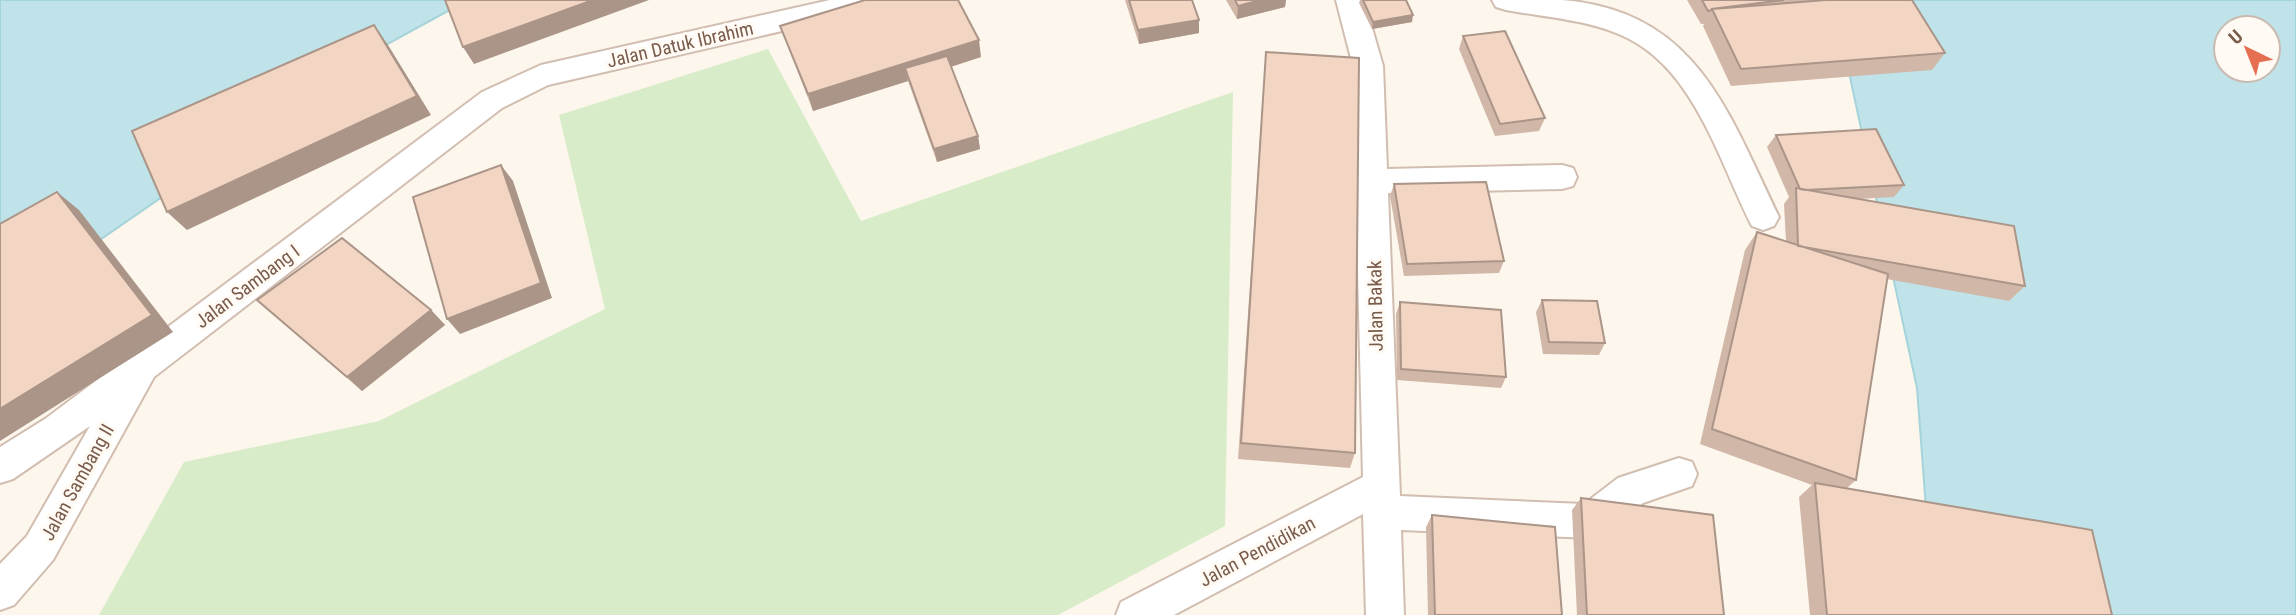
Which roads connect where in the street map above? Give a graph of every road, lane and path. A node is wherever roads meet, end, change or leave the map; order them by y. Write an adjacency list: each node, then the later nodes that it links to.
1 (873, 0): 4 (street, Jalan Datuk Ibrahim)
2 (1350, 0): 6 (street, Jalan Bakak)
3 (1506, 0): 7 (street)
4 (492, 100): 8 (street, Jalan Sambang I)
5 (1562, 177): 6 (street)
6 (1372, 181): 11 (street, Jalan Bakak)
7 (1763, 217)
8 (143, 365): 9 (street, Jalan Sambang I); 12 (street, Jalan Sambang II)
9 (0, 467)
10 (1679, 474): 11 (street)
11 (1380, 500): 13 (street, Jalan Pendidikan); 14 (street, Jalan Bakak)
12 (0, 592)
13 (1135, 615)
14 (1385, 615)

